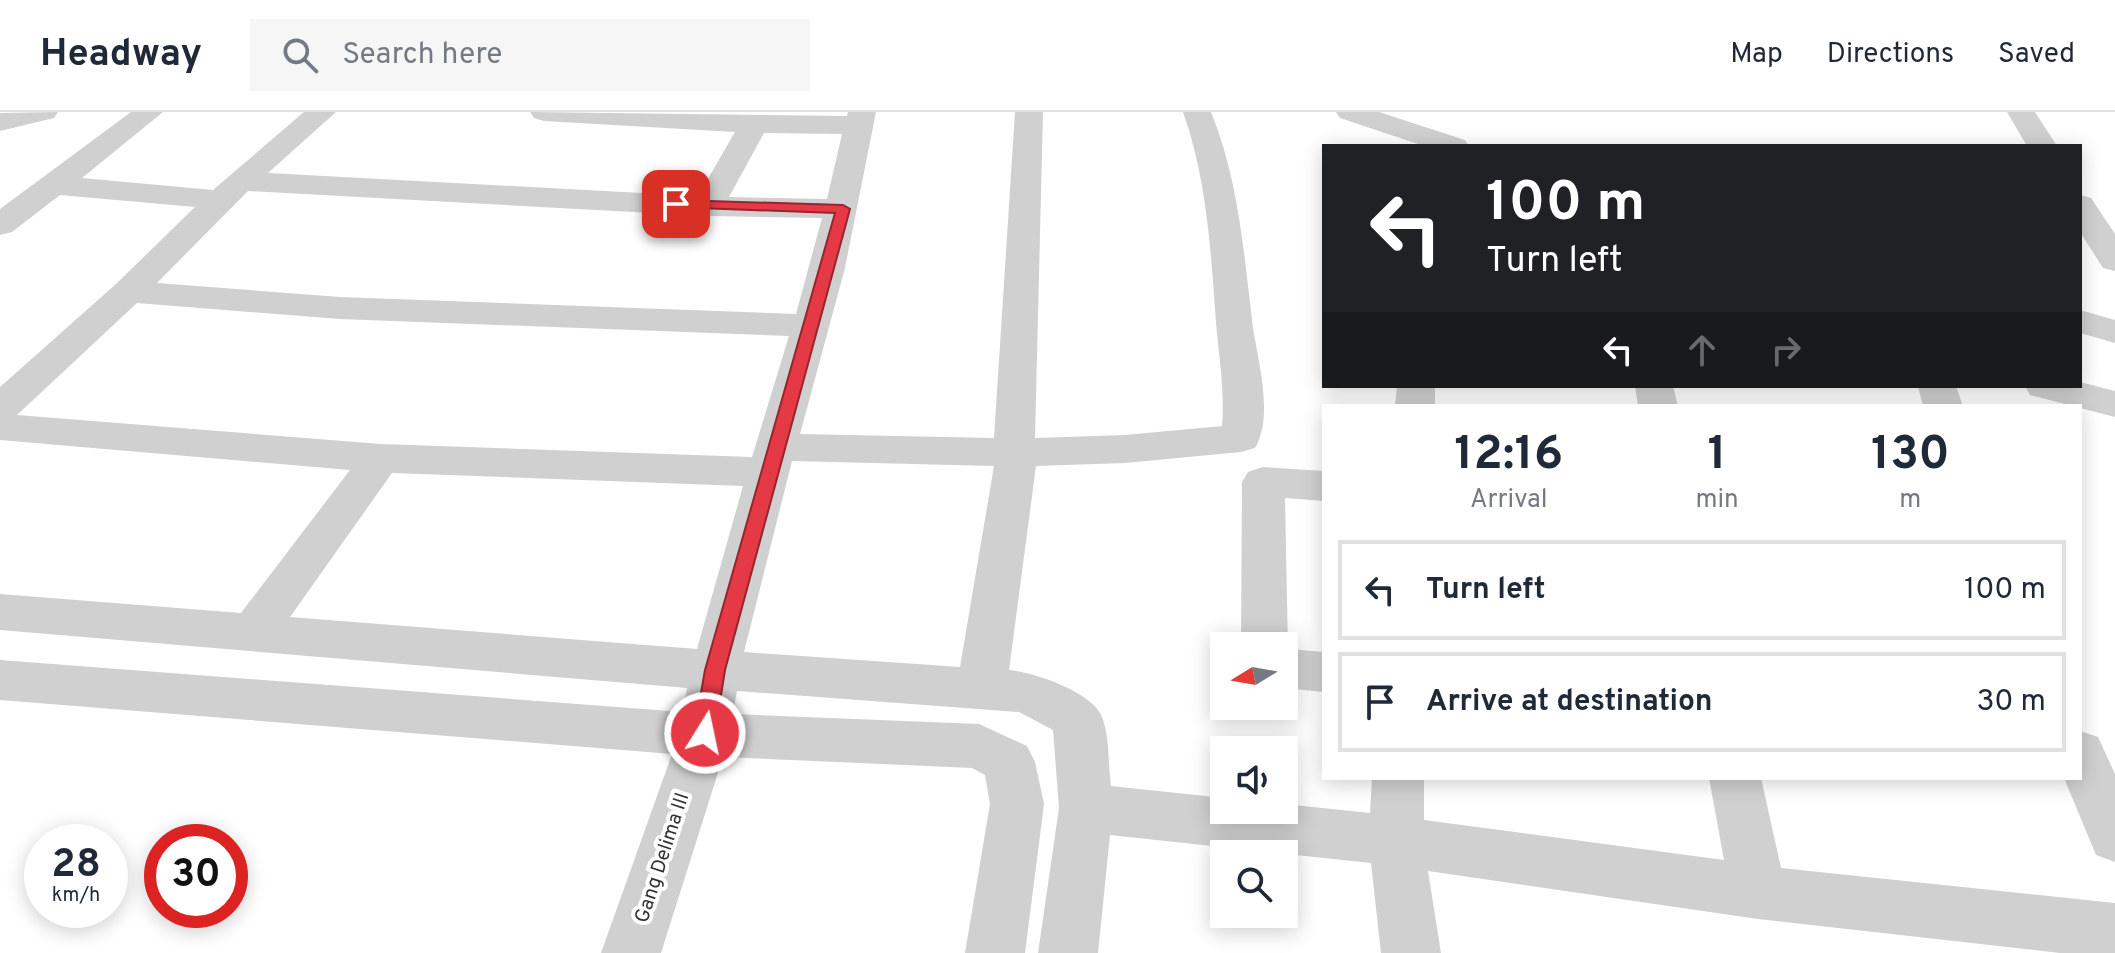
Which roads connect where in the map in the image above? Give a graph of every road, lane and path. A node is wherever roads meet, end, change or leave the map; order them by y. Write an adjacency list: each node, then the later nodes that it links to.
1 (44, 112): 11 (street)
2 (149, 112): 15 (street)
3 (322, 112): 16 (street)
4 (544, 112): 5 (street)
5 (564, 112): 12 (street)
6 (1029, 112): 30 (street)
7 (1197, 112): 30 (street)
8 (1350, 112): 13 (street)
9 (2021, 112): 14 (street)
10 (861, 118): 12 (street); 19 (street, Gang Delima III)
11 (0, 122)
12 (754, 124): 17 (street)
13 (1448, 144)
14 (2041, 144)
15 (55, 185): 16 (street); 20 (street)
16 (230, 190): 17 (street); 22 (street)
17 (708, 206): 19 (street)
18 (2082, 208): 21 (street)
19 (843, 209): 24 (street, Gang Delima III)
20 (0, 225)
21 (2115, 261)
22 (129, 292): 24 (street); 28 (street)
23 (2082, 322): 25 (street)
24 (811, 326): 32 (street, Gang Delima III)
25 (2115, 332)
26 (2052, 388): 27 (street)
27 (2115, 404)
28 (0, 408)
29 (0, 427): 31 (street)
30 (1017, 453): 32 (street); 41 (street)
31 (381, 458): 32 (street); 35 (street)
32 (773, 460): 38 (street, Gang Delima III)
33 (1322, 486): 36 (street)
34 (0, 612): 35 (street)
35 (253, 632): 38 (street)
36 (1265, 632)
37 (1298, 669): 39 (street)
38 (715, 670): 41 (street); 42 (street, Gang Delima III)
39 (1322, 672)
40 (0, 680): 42 (street)
41 (982, 686): 46 (street)
42 (705, 734): 51 (street, Gang Delima III); 52 (street)
43 (2082, 758): 47 (street)
44 (1398, 780): 48 (street)
45 (1735, 780): 49 (street)
46 (1086, 808): 48 (street); 53 (street)
47 (2115, 837)
48 (1396, 841): 49 (street); 54 (street)
49 (1758, 892): 50 (street)
50 (2115, 931)
51 (631, 953)
52 (995, 953)
53 (1068, 953)
54 (1411, 953)

